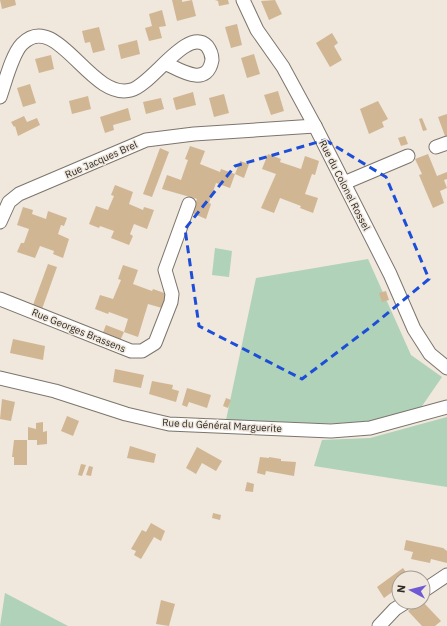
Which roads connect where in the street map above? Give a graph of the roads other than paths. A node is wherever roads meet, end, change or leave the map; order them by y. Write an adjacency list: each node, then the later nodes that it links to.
1 (243, 0): 4 (street, Rue du Colonel Rossel)
2 (165, 63): 3 (street)
3 (0, 97)
4 (315, 126): 6 (street, Rue du Colonel Rossel); 8 (street, Rue Jacques Brel)
5 (408, 156): 6 (street)
6 (344, 183): 10 (street, Rue du Colonel Rossel)
7 (189, 204): 9 (street, Rue Georges Brassens)
8 (0, 222)
9 (0, 298)
10 (447, 368)
11 (0, 378): 12 (street, Rue du Général Marguerite)
12 (447, 407)
13 (447, 575): 14 (street)
14 (431, 586)
15 (394, 610): 16 (street)
16 (379, 626)

